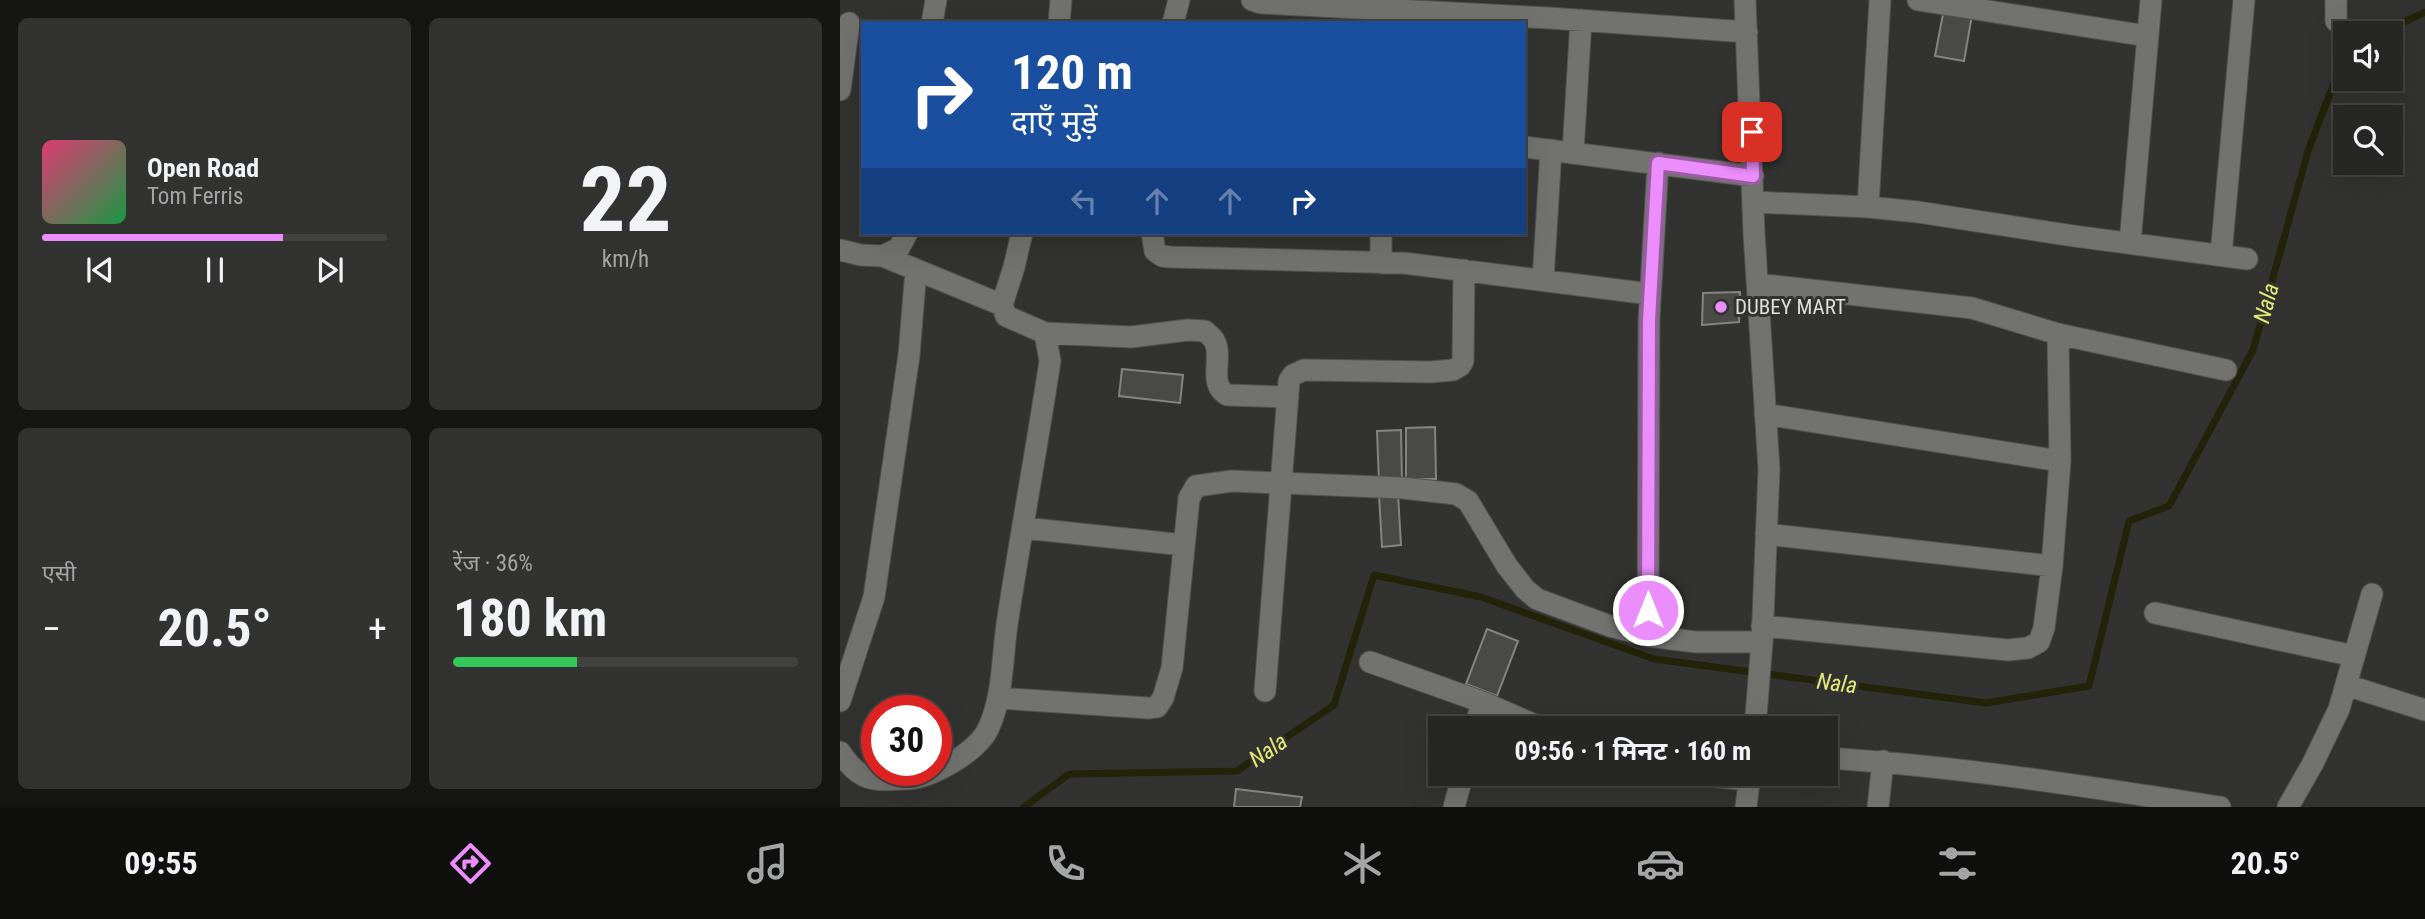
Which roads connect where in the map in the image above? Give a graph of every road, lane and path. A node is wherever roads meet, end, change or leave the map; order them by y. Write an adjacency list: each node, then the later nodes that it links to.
1 (936, 0): 14 (street)
2 (1061, 0): 15 (street)
3 (1179, 0): 16 (street)
4 (1252, 0): 10 (street)
5 (1745, 0): 18 (street)
6 (1880, 0): 27 (street)
7 (1918, 0): 11 (street)
8 (2151, 0): 19 (street)
9 (2244, 0): 35 (street)
10 (1390, 5): 12 (street)
11 (2022, 8): 19 (street)
12 (1549, 9): 13 (street)
13 (1581, 20): 18 (street); 23 (street)
14 (932, 21)
15 (1059, 21)
16 (1174, 21)
17 (851, 23): 20 (street)
18 (1747, 32): 25 (street)
19 (2147, 36): 32 (street)
20 (840, 90)
21 (1526, 147): 22 (street)
22 (1550, 150): 23 (street); 40 (street)
23 (1573, 152): 24 (street)
24 (1658, 163): 25 (street); 42 (street)
25 (1753, 176): 26 (street)
26 (1754, 202): 27 (street); 41 (street)
27 (1868, 207): 32 (street)
28 (906, 235): 34 (street)
29 (1022, 235): 43 (street)
30 (1152, 235): 37 (street)
31 (1381, 235): 37 (street)
32 (2130, 243): 35 (street)
33 (840, 250): 34 (street)
34 (883, 256): 38 (street)
35 (2221, 256): 36 (street)
36 (2247, 259)
37 (1381, 263): 39 (street)
38 (916, 270): 43 (street); 64 (street)
39 (1464, 270): 40 (street); 47 (street)
40 (1543, 280): 42 (street)
41 (1758, 284): 45 (street); 48 (street)
42 (1650, 294): 57 (street)
43 (1002, 305): 44 (street)
44 (1045, 333): 47 (street); 51 (street)
45 (2058, 334): 46 (street); 49 (street)
46 (2226, 370)
47 (1288, 397): 50 (street)
48 (1765, 414): 49 (street); 52 (street)
49 (2060, 461): 54 (street)
50 (1281, 483): 53 (street); 57 (street); 62 (street)
51 (1024, 528): 53 (street); 63 (street)
52 (1766, 534): 54 (street); 58 (street)
53 (1184, 545): 63 (street)
54 (2052, 566): 58 (street)
55 (2372, 593): 59 (street)
56 (2155, 613): 59 (street)
57 (1648, 636): 58 (street)
58 (1762, 640): 69 (street)
59 (2354, 656): 61 (street)
60 (1370, 663): 65 (street)
61 (2346, 685): 66 (street); 79 (street)
62 (1265, 691)
63 (998, 698): 70 (street)
64 (840, 701)
65 (1482, 702): 67 (street); 68 (street)
66 (2425, 710)
67 (1478, 716)
68 (1514, 716)
69 (1756, 716)
70 (840, 752)
71 (1838, 759): 72 (street)
72 (1883, 761): 77 (street); 78 (street)
73 (1460, 786): 75 (street)
74 (1748, 786): 76 (street)
75 (1454, 807)
76 (1746, 807)
77 (1878, 807)
78 (2220, 807)
79 (2288, 807)

